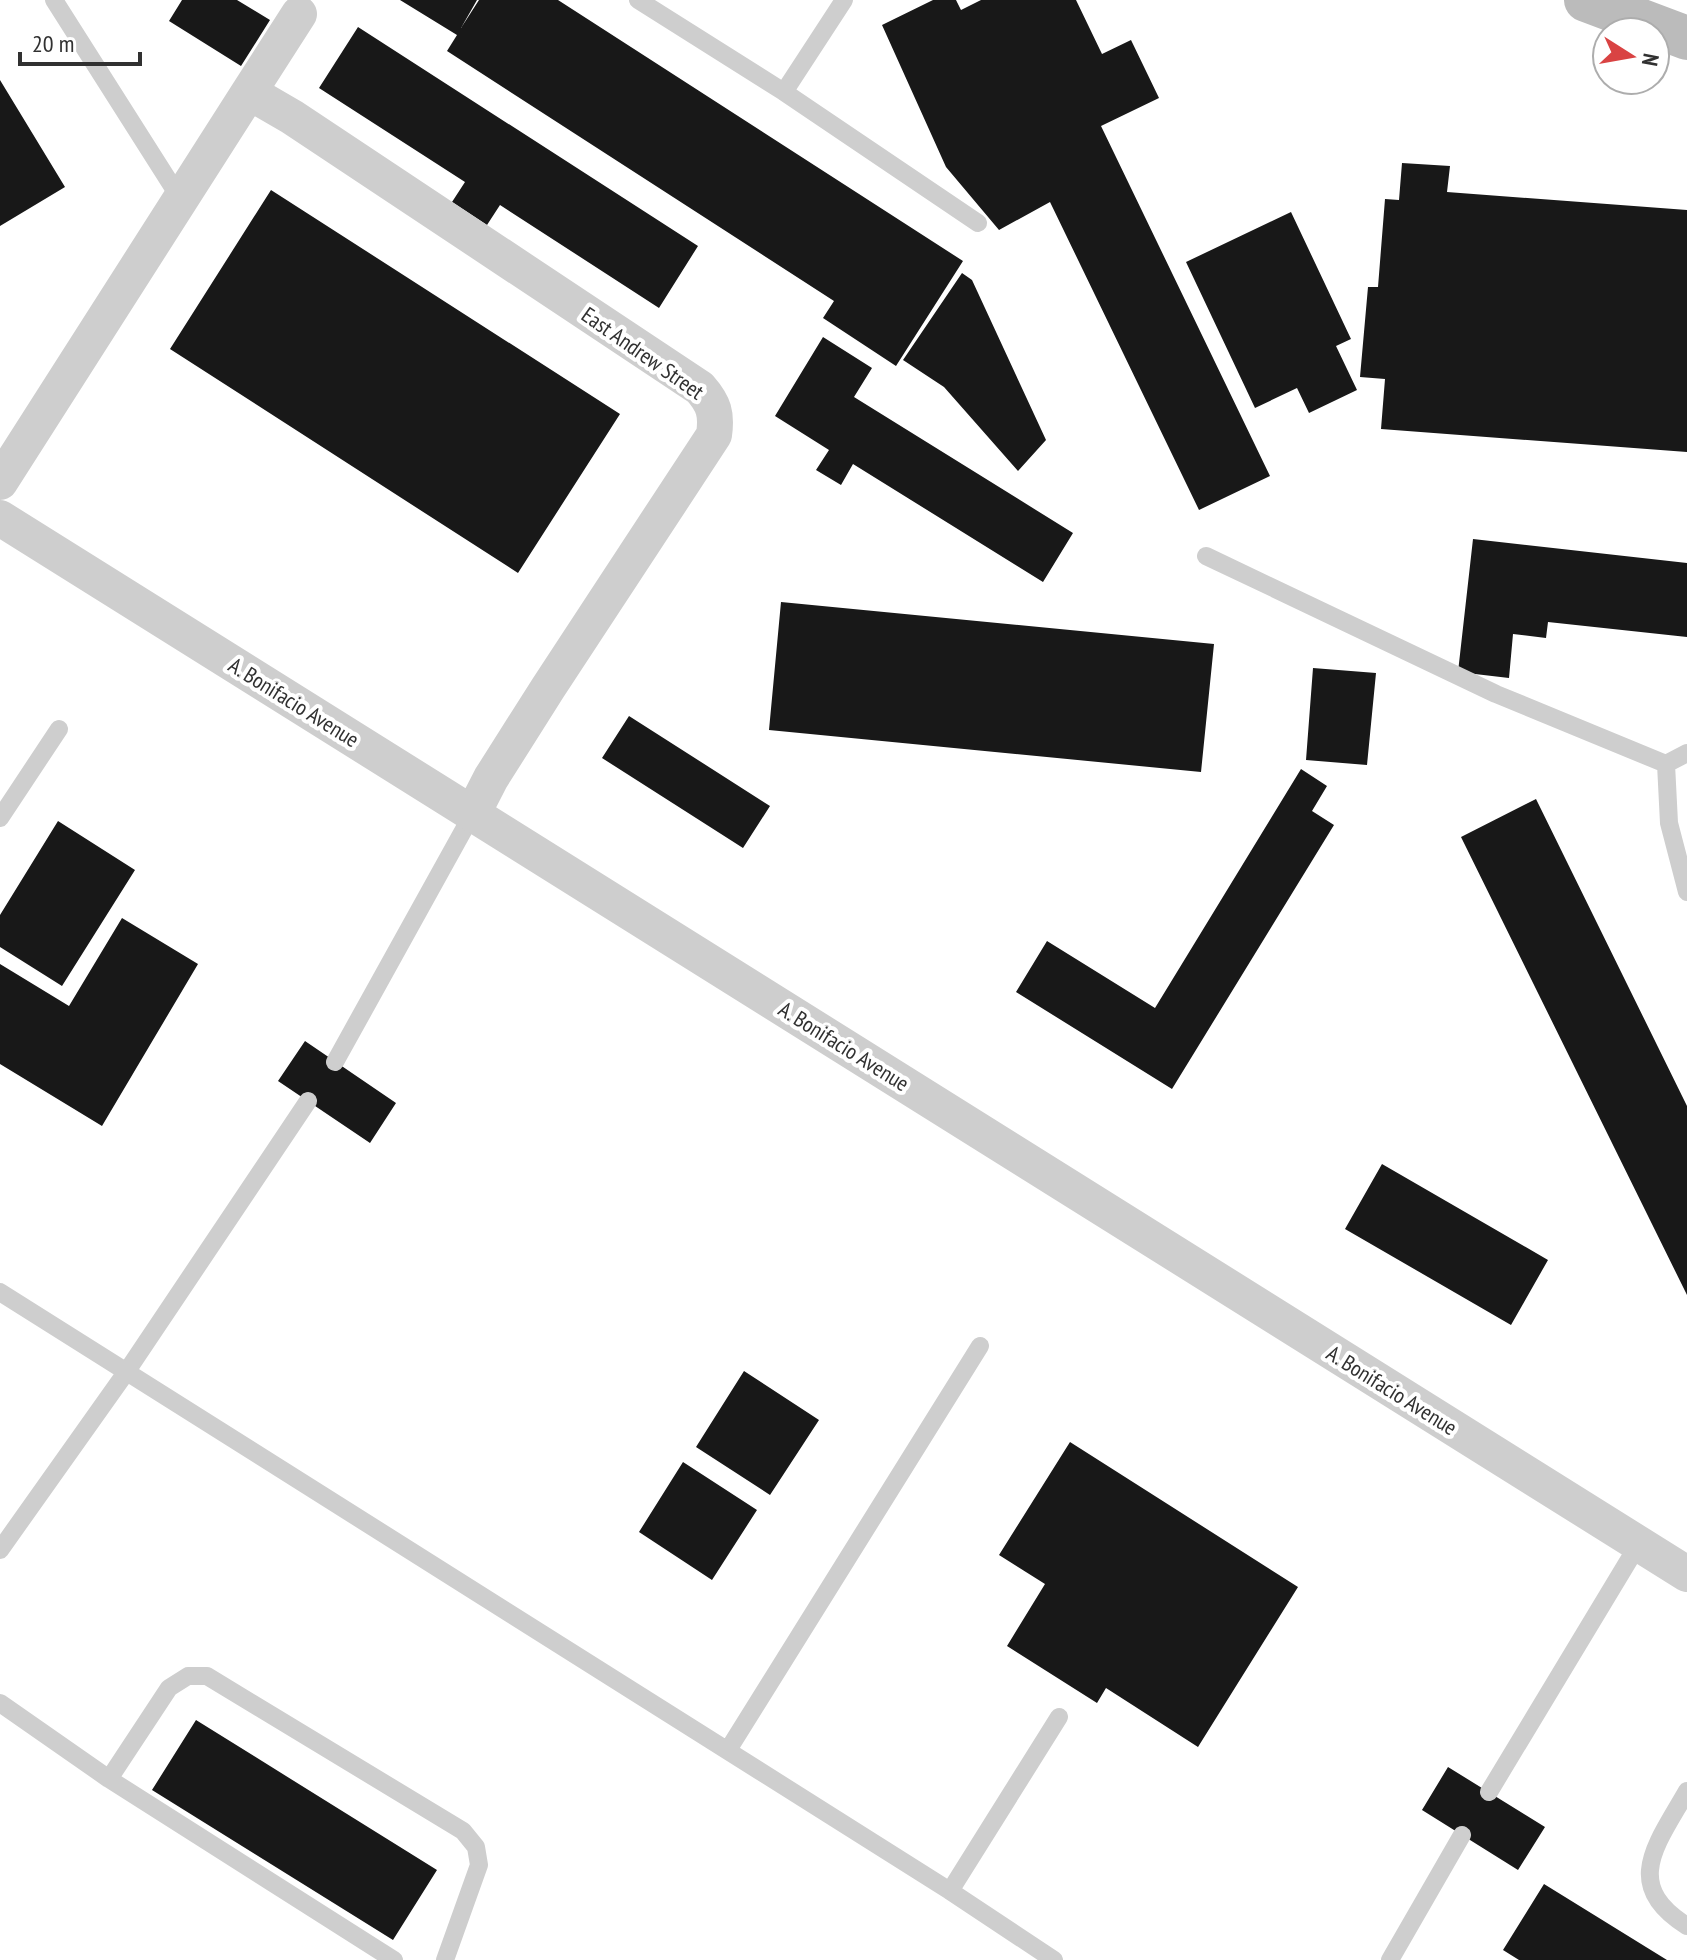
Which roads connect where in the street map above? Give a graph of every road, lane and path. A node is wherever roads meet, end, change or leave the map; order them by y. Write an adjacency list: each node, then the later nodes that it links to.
1 (54, 0): 9 (lane)
2 (638, 0): 8 (lane)
3 (844, 0): 8 (lane)
4 (1586, 0): 6 (main road)
5 (299, 14): 7 (street)
6 (1687, 38)
7 (249, 92): 9 (street); 17 (street, East Andrew Street)
8 (784, 92): 10 (lane)
9 (181, 200): 11 (street)
10 (978, 223)
11 (0, 482)
12 (0, 518): 17 (street, A. Bonifacio Avenue)
13 (1206, 556): 16 (lane)
14 (59, 729): 18 (lane)
15 (1687, 753): 16 (lane)
16 (1666, 764): 19 (lane)
17 (473, 813): 20 (lane); 25 (street, A. Bonifacio Avenue)
18 (0, 818)
19 (1687, 892)
20 (335, 1062)
21 (308, 1101): 24 (lane)
22 (0, 1292): 24 (lane)
23 (980, 1346): 30 (lane)
24 (127, 1371): 26 (lane); 30 (lane)
25 (1638, 1545): 27 (street, A. Bonifacio Avenue); 33 (lane)
26 (0, 1550)
27 (1687, 1574)
28 (0, 1703): 31 (lane)
29 (1059, 1717): 35 (lane)
30 (728, 1750): 35 (lane)
31 (109, 1779): 38 (lane); 39 (lane)
32 (1687, 1791): 36 (lane)
33 (1489, 1792)
34 (1462, 1835): 40 (lane)
35 (950, 1891): 37 (lane)
36 (1687, 1926)
37 (1042, 1957)
38 (394, 1960)
39 (445, 1960)
40 (1390, 1960)

